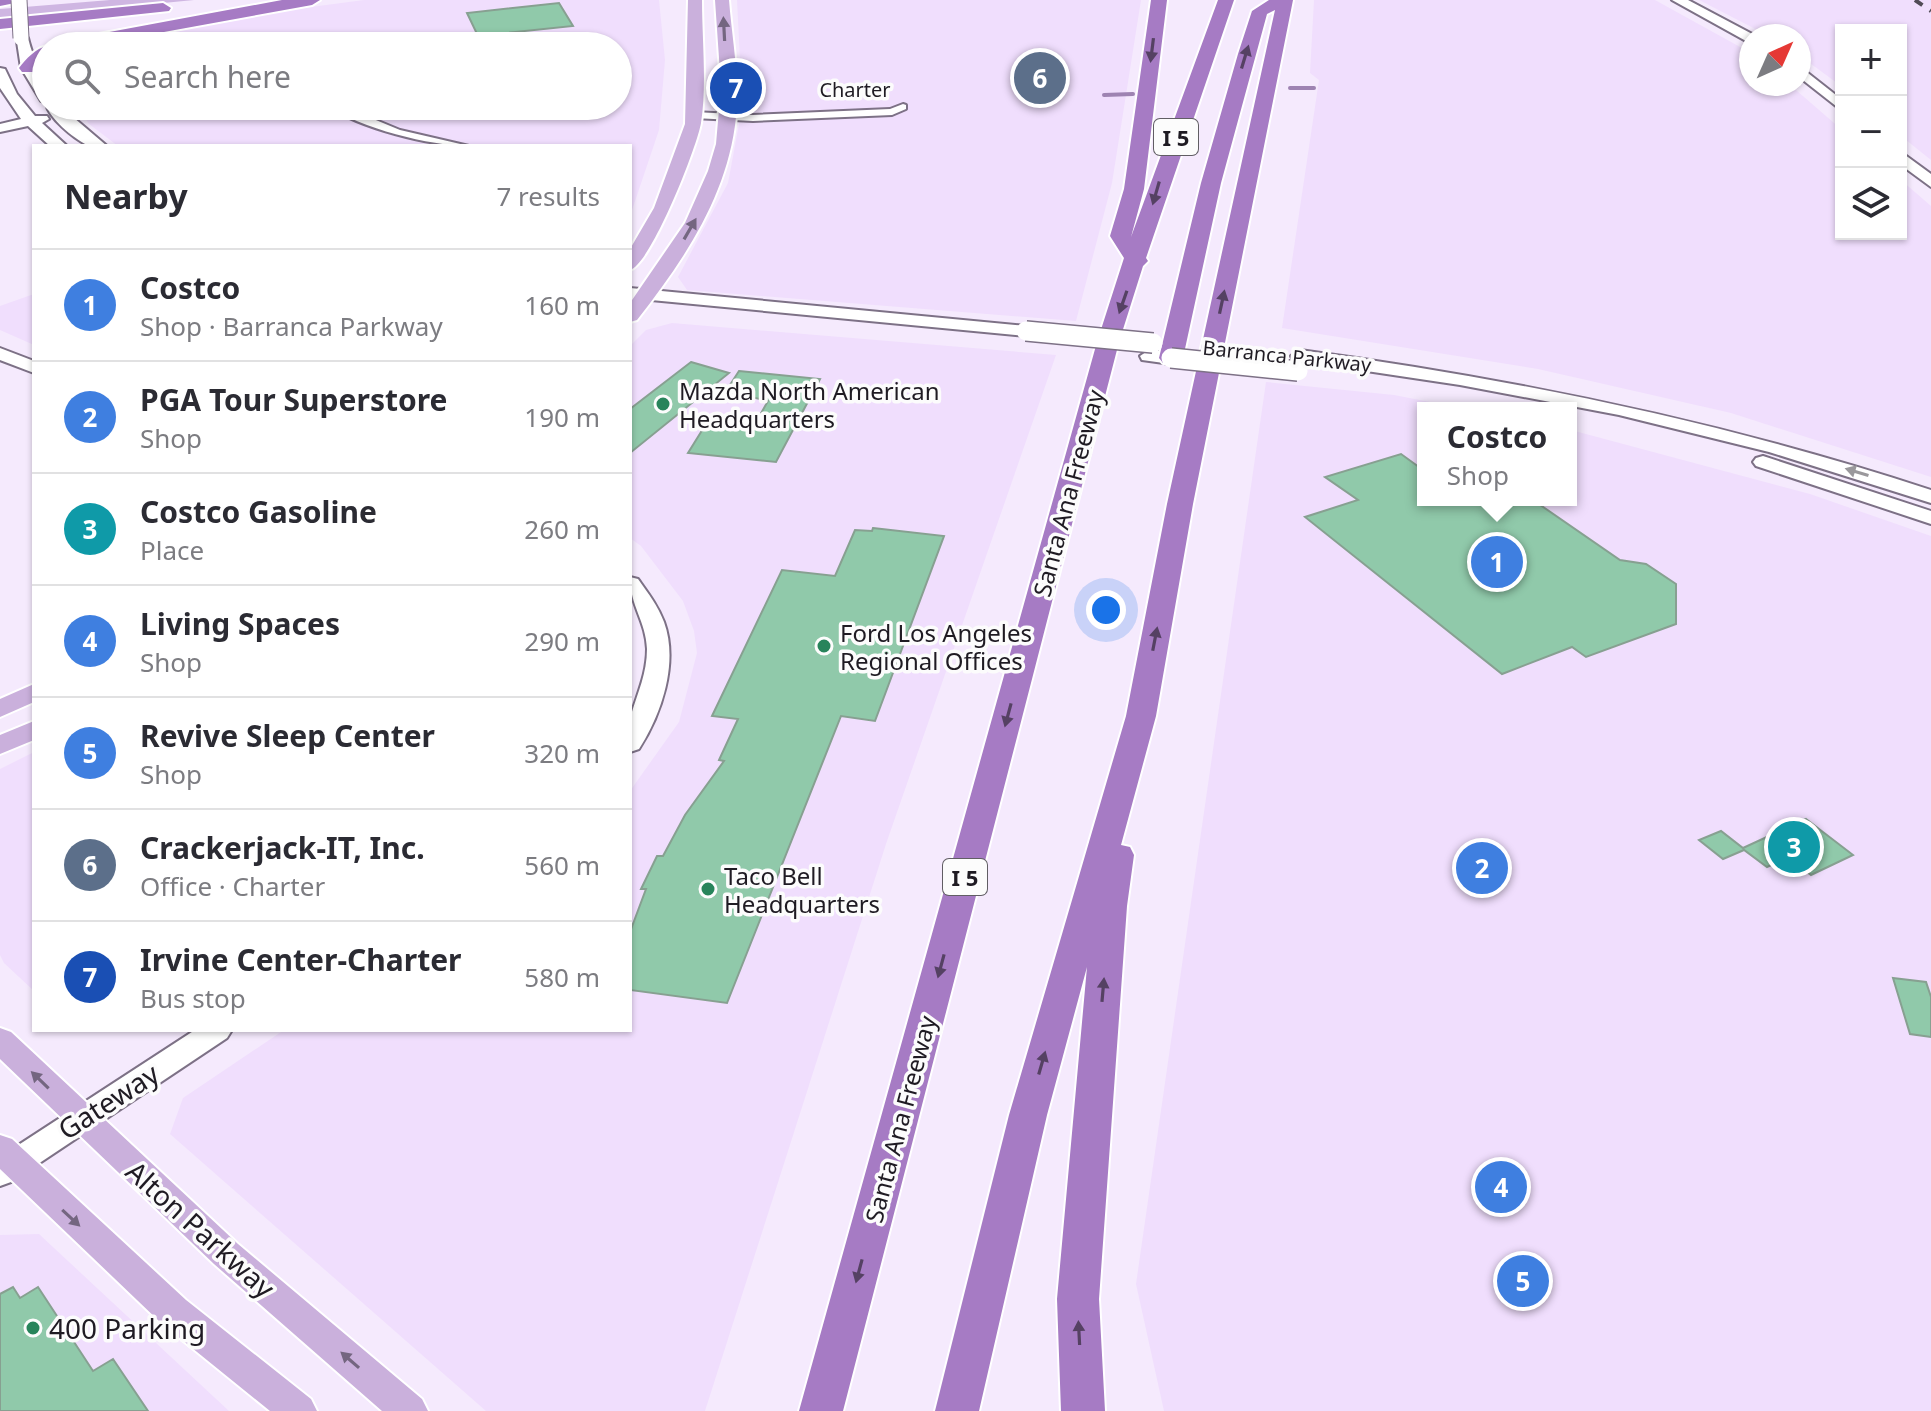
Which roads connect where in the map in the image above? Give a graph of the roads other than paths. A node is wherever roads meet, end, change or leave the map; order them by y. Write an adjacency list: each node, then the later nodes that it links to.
1 (9, 0): 11 (highway)
2 (19, 0): 19 (main road, bridge)
3 (78, 0): 13 (highway)
4 (241, 0): 15 (highway)
5 (312, 0): 16 (highway)
6 (695, 0): 25 (main road)
7 (722, 0): 24 (main road, one-way to 7)
8 (1159, 0): 37 (highway, one-way to 37)
9 (1297, 0): 12 (highway)
10 (1678, 0): 17 (main road)
11 (0, 1)
12 (1282, 4): 35 (highway, one-way to 12); 50 (highway, one-way to 12)
13 (0, 7)
14 (1223, 7): 35 (highway); 37 (highway, Santa Ana Freeway / I 5, one-way to 37)
15 (0, 25)
16 (132, 32)
17 (1739, 32)
18 (32, 64): 19 (highway)
19 (28, 68): 21 (main road)
20 (0, 72): 28 (main road)
21 (32, 75)
22 (1811, 80): 23 (main road)
23 (1835, 101)
24 (729, 114): 24 (street, Charter); 25 (street, Charter); 38 (main road, one-way to 24)
25 (694, 115): 36 (main road)
26 (67, 120): 31 (main road)
27 (367, 120): 32 (street)
28 (31, 121): 29 (main road); 30 (main road)
29 (0, 128)
30 (57, 144)
31 (97, 144)
32 (454, 144)
33 (1907, 162): 34 (main road)
34 (1931, 182)
35 (1191, 240): 39 (highway)
36 (632, 261)
37 (1137, 261): 61 (highway, Santa Ana Freeway / I 5, one-way to 61)
38 (635, 304): 39 (main road, Barranca Parkway)
39 (1162, 350): 41 (main road, Barranca Parkway, bridge)
40 (0, 354): 42 (main road)
41 (1299, 363): 43 (main road, Barranca Parkway); 45 (main road, Barranca Parkway, one-way to 41)
42 (32, 366)
43 (1516, 402)
44 (1577, 414): 46 (main road)
45 (1931, 497)
46 (1931, 518)
47 (632, 587): 52 (main road)
48 (32, 693): 49 (main road)
49 (0, 709)
50 (1141, 716): 56 (highway, one-way to 50); 64 (highway, one-way to 50)
51 (32, 730): 53 (main road)
52 (632, 740)
53 (0, 746)
54 (214, 1032): 57 (main road, Gateway)
55 (0, 1040): 57 (main road, Alton Parkway, one-way to 55)
56 (1030, 1107): 62 (highway); 63 (highway)
57 (81, 1119): 58 (main road, Gateway); 60 (main road, Alton Parkway, one-way to 57)
58 (5, 1161): 59 (main road, one-way to 59)
59 (298, 1411)
60 (409, 1411)
61 (821, 1411)
62 (957, 1411)
63 (977, 1411)
64 (1083, 1411)

